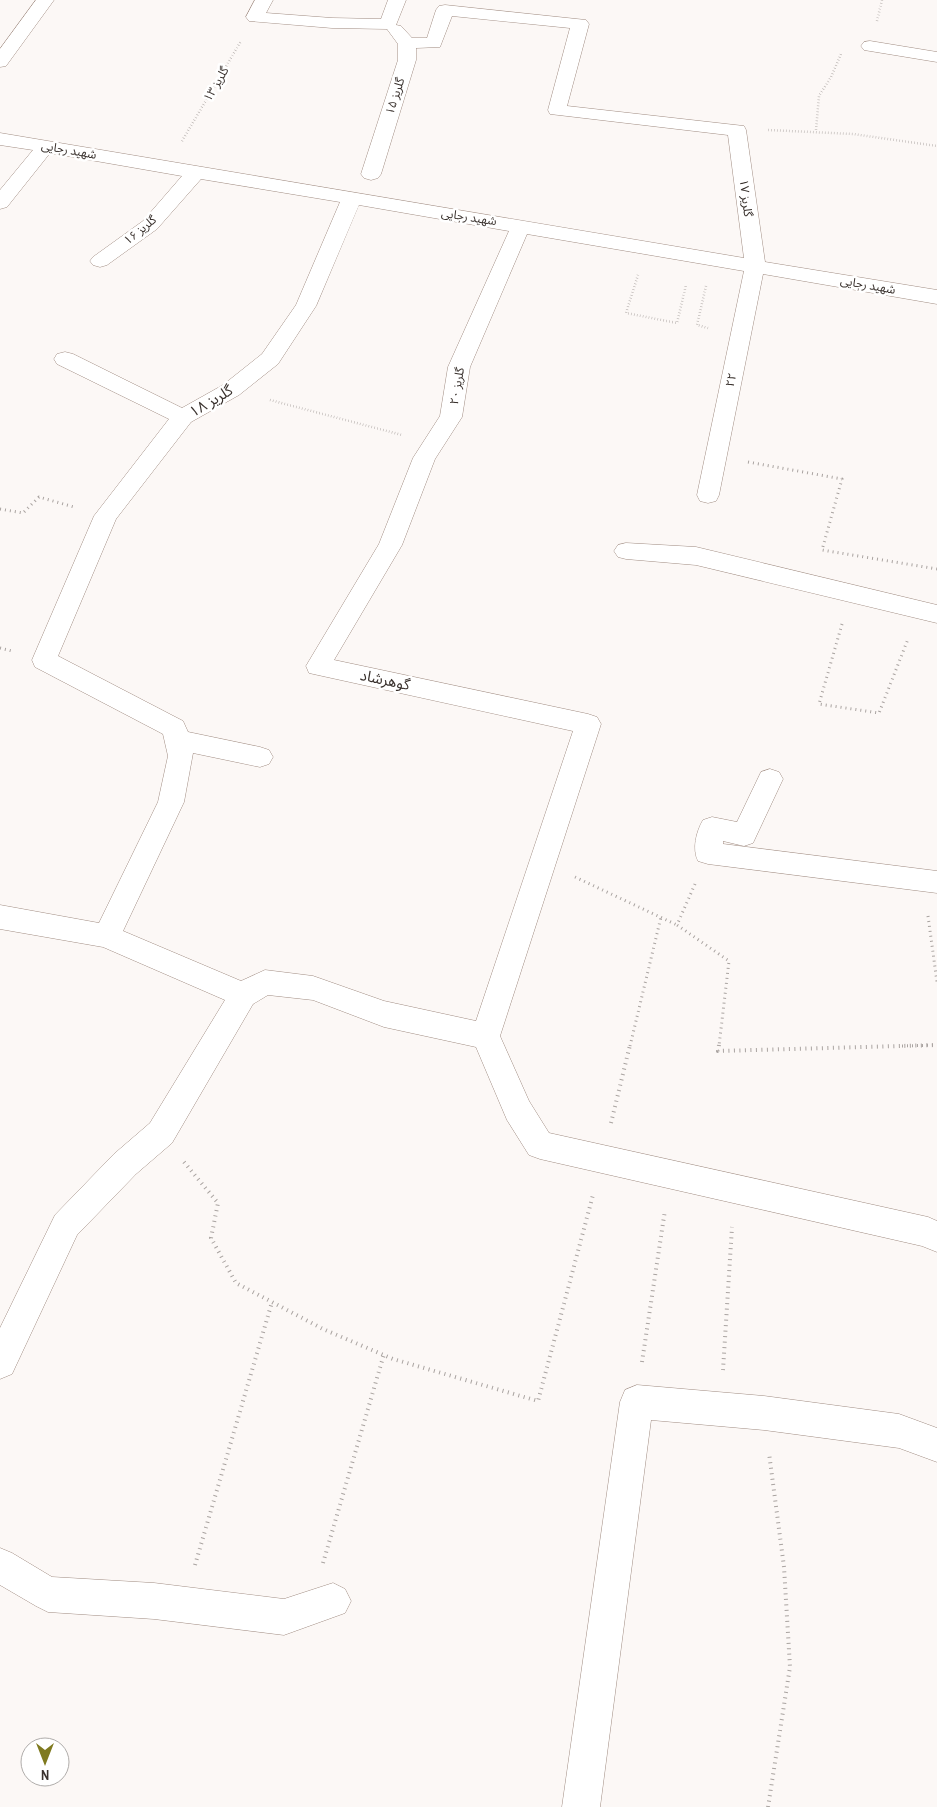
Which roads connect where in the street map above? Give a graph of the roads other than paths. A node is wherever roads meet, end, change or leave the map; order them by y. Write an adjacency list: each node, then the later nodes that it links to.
1 (45, 0): 6 (street)
2 (264, 0): 4 (street)
3 (397, 0): 4 (street)
4 (388, 24): 7 (street)
5 (0, 29): 6 (street)
6 (21, 33): 10 (street)
7 (407, 43): 14 (street, گلریز ۱۵); 19 (street, گلریز ۱۷)
8 (870, 46): 9 (street)
9 (937, 57)
10 (0, 62)
11 (0, 138): 12 (street, شهید رجایی)
12 (46, 146): 13 (street, شهید رجایی); 16 (street)
13 (196, 172): 15 (street, شهید رجایی); 18 (street, گلریز ۱۶)
14 (371, 174)
15 (352, 198): 17 (street, شهید رجایی); 22 (street, گلریز ۱۸)
16 (0, 203)
17 (521, 226): 19 (street, شهید رجایی); 24 (street, گلریز ۲۰)
18 (100, 260)
19 (754, 265): 20 (street, شهید رجایی); 23 (street, ۲۲)
20 (937, 297)
21 (65, 359): 22 (street)
22 (184, 417): 27 (street, گلریز ۱۸)
23 (708, 495)
24 (390, 545): 34 (street, گوهرشاد)
25 (626, 551): 26 (street)
26 (928, 612)
27 (177, 740): 28 (street); 32 (street)
28 (260, 758)
29 (770, 779): 30 (street)
30 (931, 881)
31 (0, 917): 32 (street)
32 (106, 936): 33 (street)
33 (243, 994): 34 (street); 36 (street)
34 (486, 1036): 35 (street)
35 (937, 1237)
36 (0, 1363)
37 (937, 1445): 40 (street)
38 (0, 1565): 39 (street)
39 (321, 1605)
40 (581, 1807)

